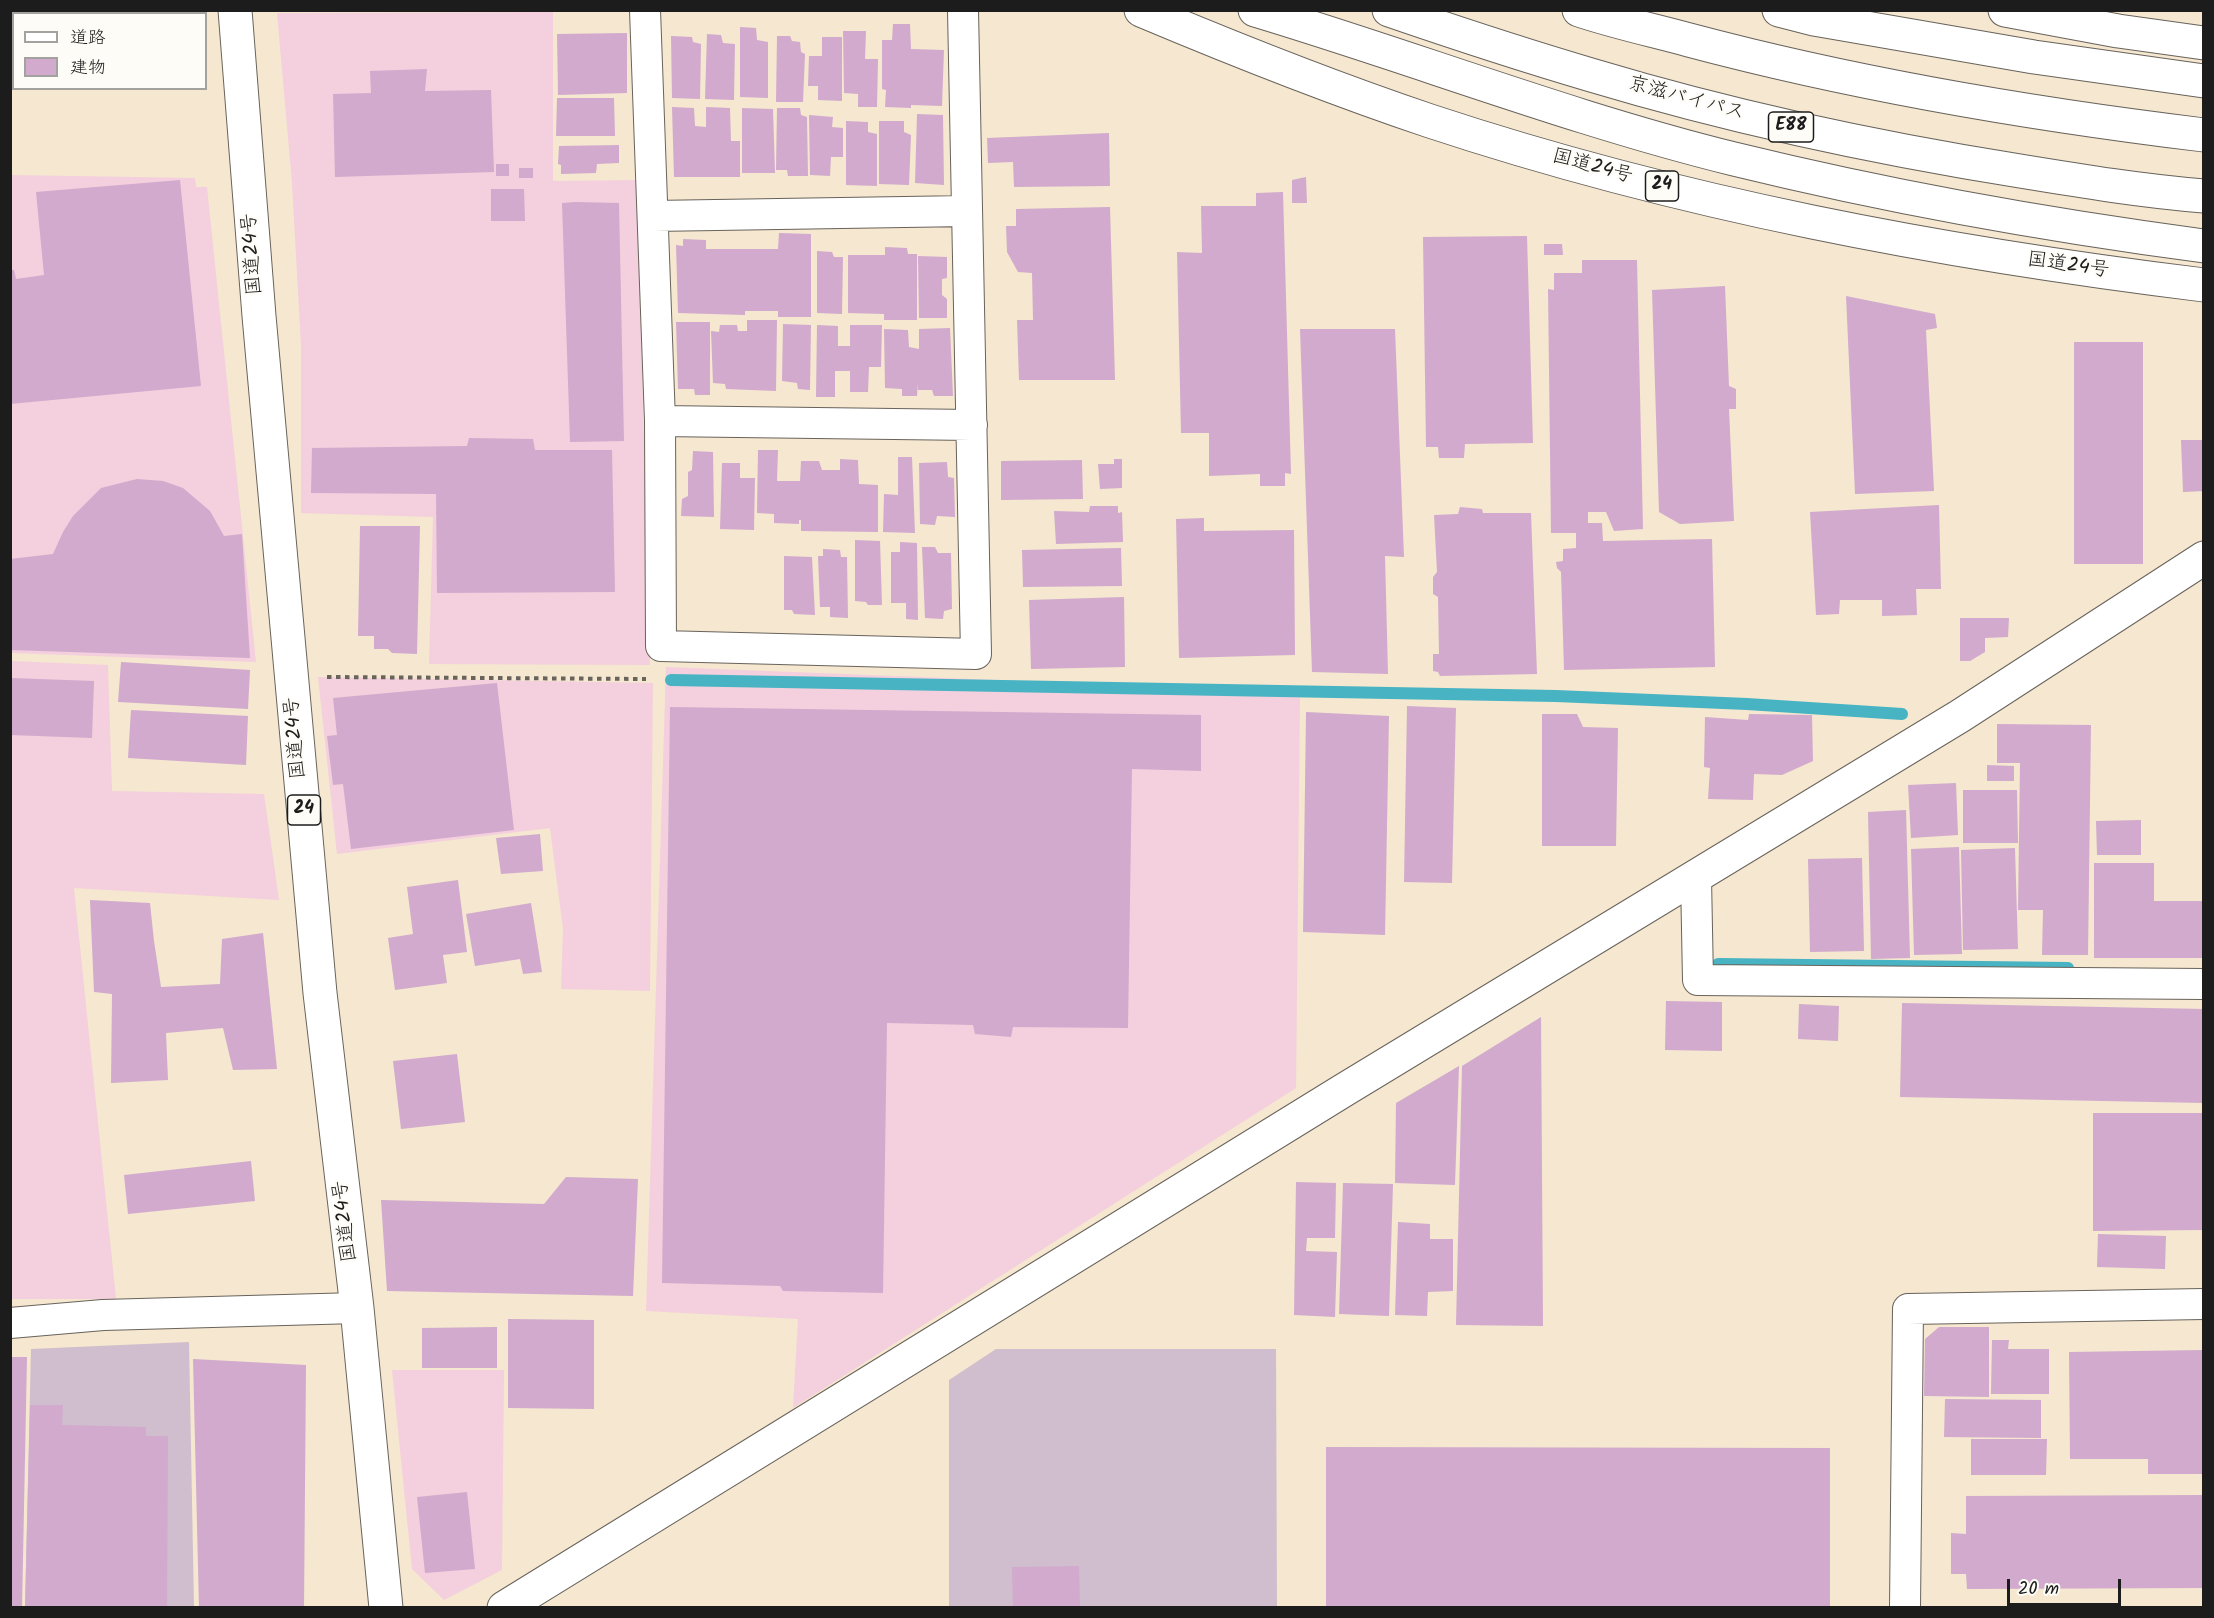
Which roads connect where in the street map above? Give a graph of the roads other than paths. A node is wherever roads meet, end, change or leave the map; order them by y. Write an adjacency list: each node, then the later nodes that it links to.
1 (235, 10): 24 (main road, 国道24号 / 24)
2 (645, 10): 15 (street)
3 (963, 10): 14 (street)
4 (1141, 10): 17 (main road, 国道24号 / 24)
5 (1255, 10): 16 (main road)
6 (1389, 10): 13 (main road, 京滋バイパス / E88)
7 (1579, 10): 12 (main road)
8 (1779, 10): 11 (main road)
9 (2005, 10): 10 (main road)
10 (2204, 43)
11 (2204, 81)
12 (2204, 135)
13 (2204, 196)
14 (968, 211): 15 (street); 19 (street)
15 (653, 216): 18 (street)
16 (2204, 246)
17 (2204, 285)
18 (660, 421): 19 (street); 19 (street)
19 (972, 425)
20 (2204, 558): 21 (main road)
21 (1696, 878): 22 (street); 27 (main road)
22 (2204, 984)
23 (2204, 1304): 28 (street)
24 (357, 1308): 25 (street); 26 (main road, 国道24号 / 24)
25 (10, 1323)
26 (386, 1608)
27 (504, 1608)
28 (1905, 1608)

